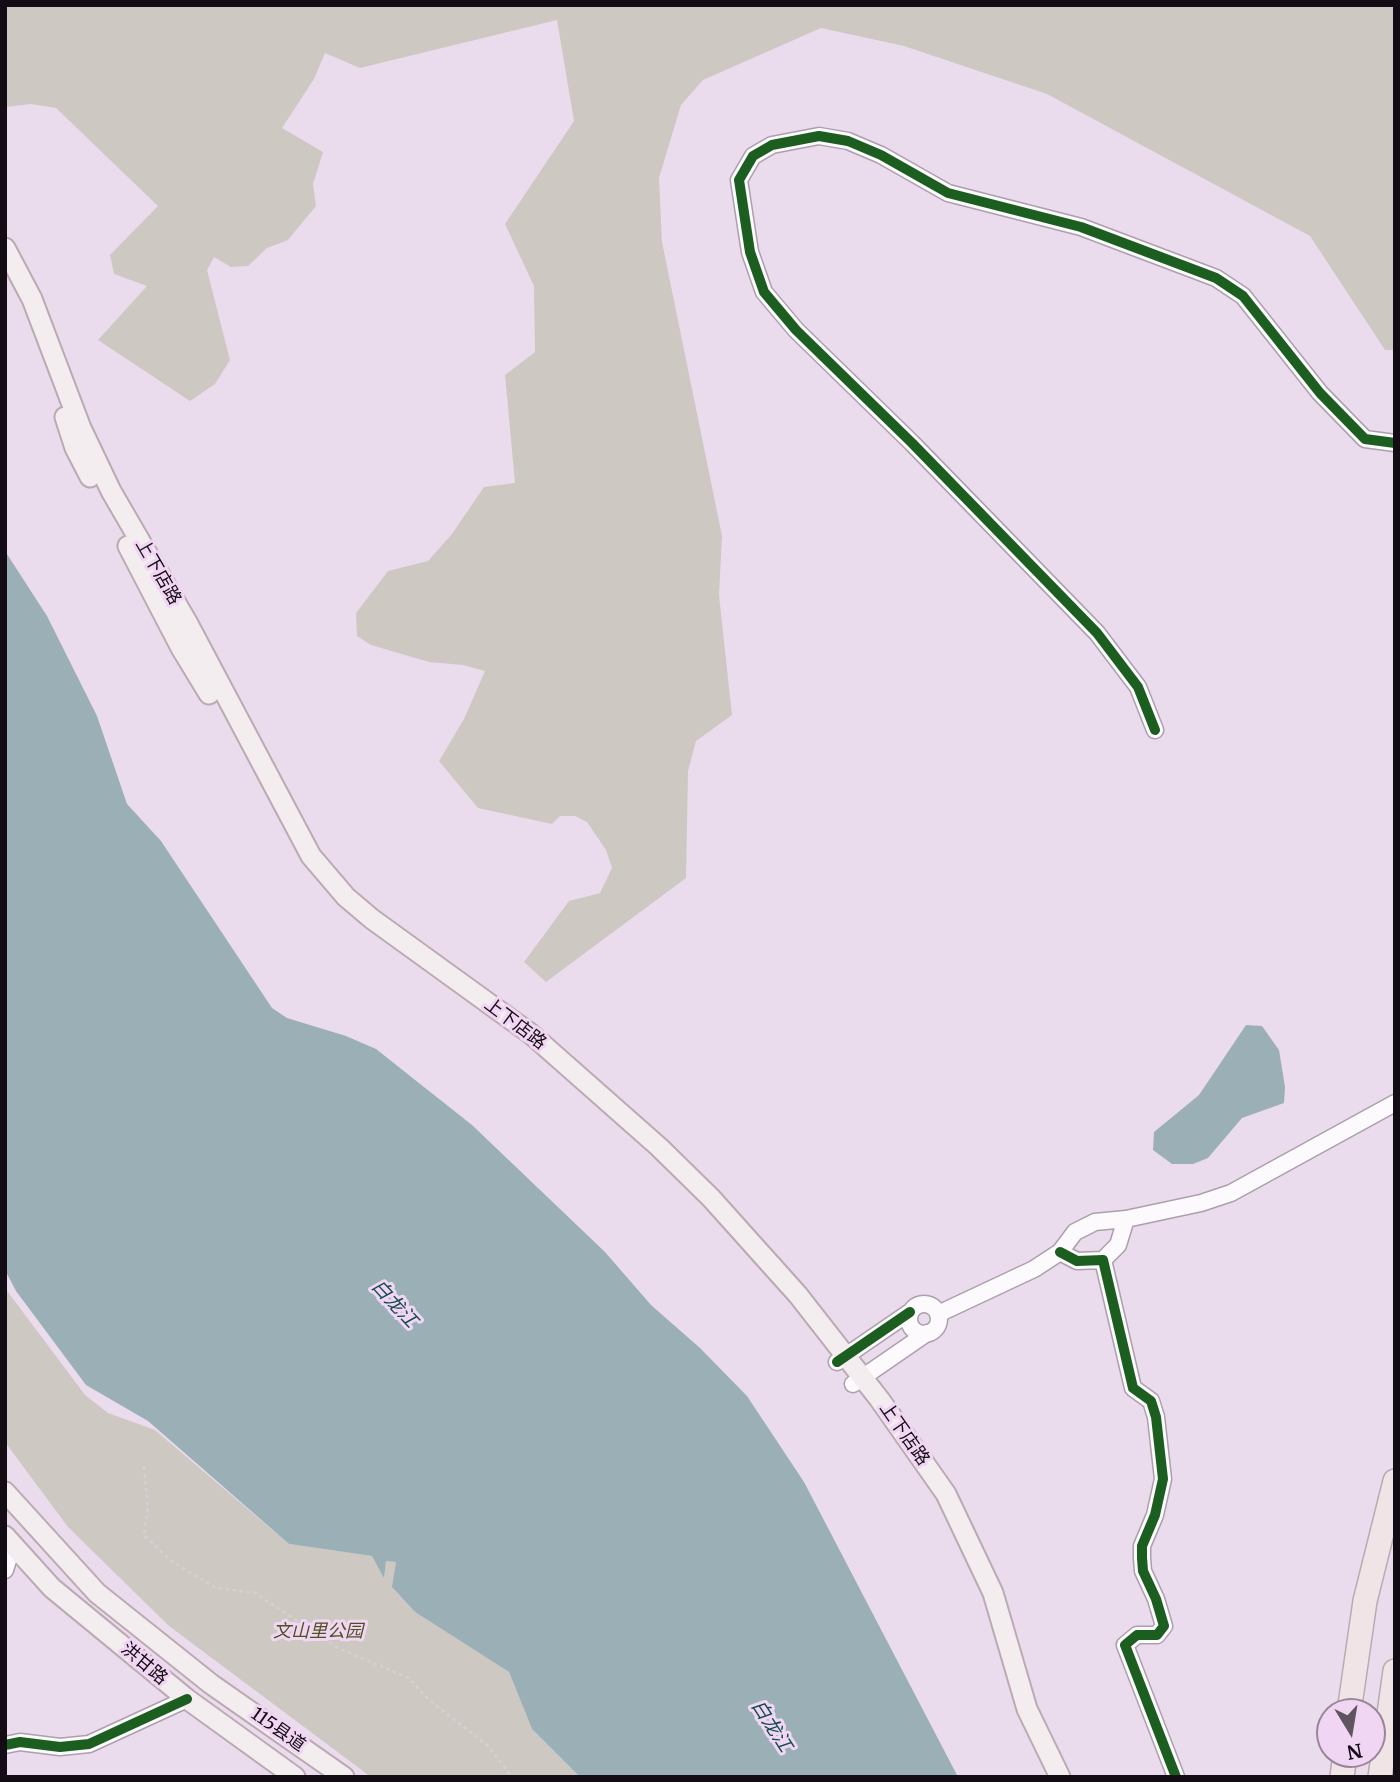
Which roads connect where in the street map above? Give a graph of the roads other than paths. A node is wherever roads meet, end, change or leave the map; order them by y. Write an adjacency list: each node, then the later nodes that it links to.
1 (5, 248): 12 (main road, 上下店路)
2 (5, 267): 12 (main road, 上下店路)
3 (1395, 443): 4 (street)
4 (1155, 730)
5 (1395, 1103): 6 (street)
6 (1126, 1219): 7 (street); 8 (street)
7 (1060, 1252): 8 (street); 10 (street)
8 (1103, 1260): 27 (street)
9 (910, 1312): 10 (street); 11 (street); 12 (street)
10 (938, 1314): 11 (street)
11 (927, 1333): 13 (street)
12 (842, 1359): 13 (main road, 上下店路)
13 (858, 1380): 25 (main road, 上下店路); 26 (main road, 上下店路)
14 (1395, 1481): 20 (highway)
15 (5, 1492): 19 (main road, 洪甘路)
16 (9, 1540): 17 (street); 21 (main road, 洪甘路)
17 (5, 1570)
18 (1395, 1671): 28 (highway)
19 (211, 1684): 24 (main road, 115县道)
20 (1351, 1698)
21 (187, 1699): 22 (street); 23 (main road, 洪甘路)
22 (5, 1745)
23 (295, 1777)
24 (344, 1777)
25 (1051, 1777)
26 (1060, 1777)
27 (1176, 1777)
28 (1380, 1777)

